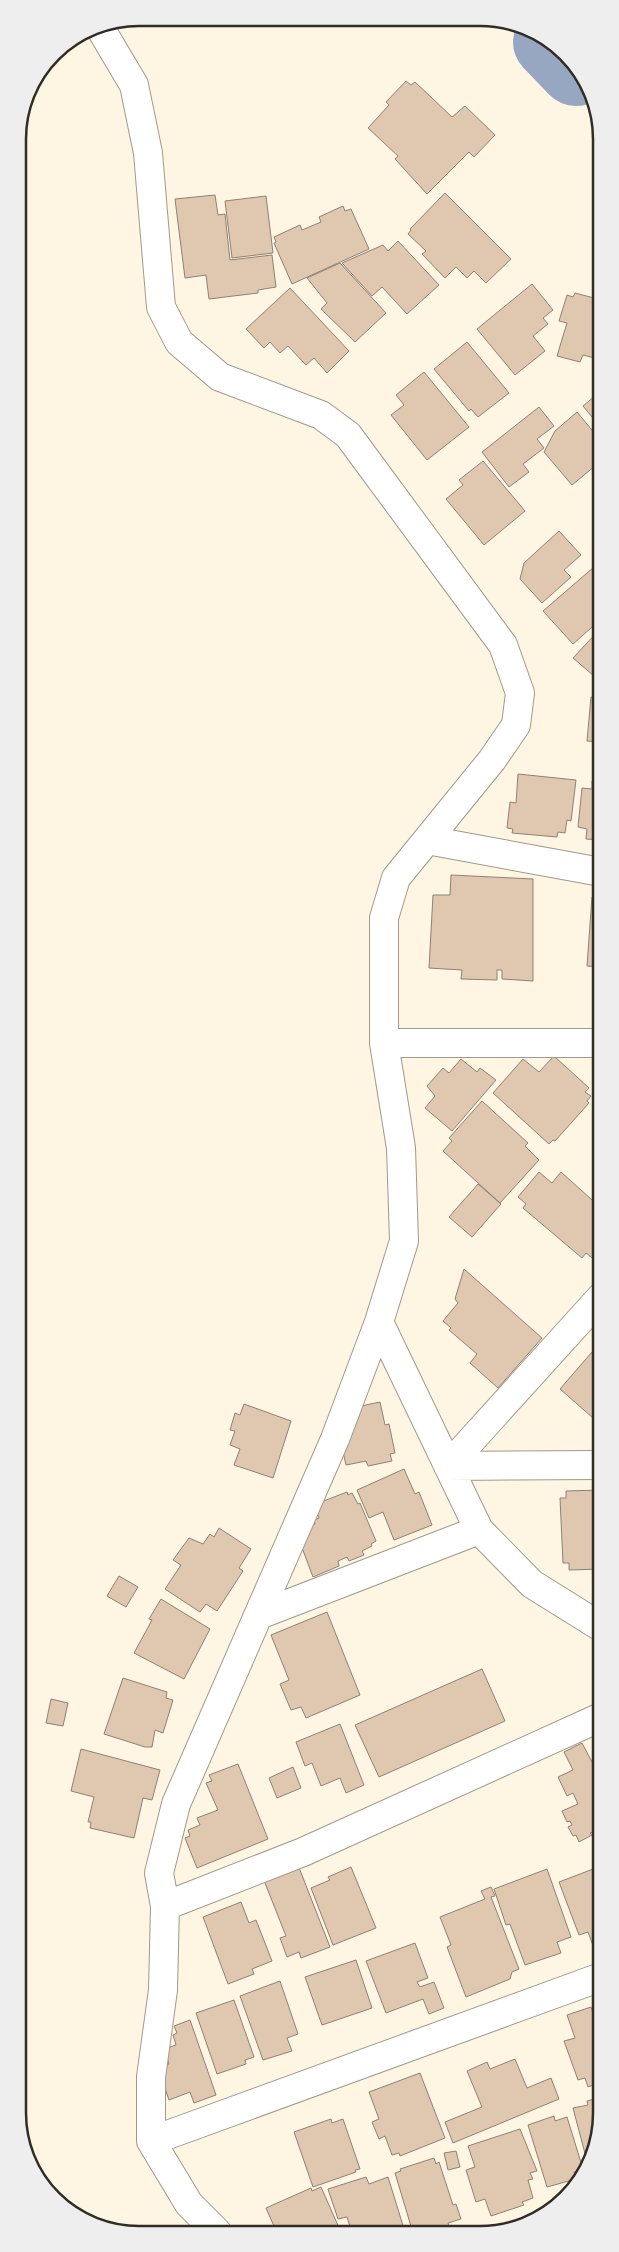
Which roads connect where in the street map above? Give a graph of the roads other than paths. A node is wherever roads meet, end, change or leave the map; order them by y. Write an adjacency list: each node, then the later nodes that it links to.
1 (103, 32): 2 (street)
2 (427, 840): 3 (street); 4 (street)
3 (593, 871)
4 (384, 1043): 5 (street); 7 (street)
5 (593, 1043)
6 (593, 1306): 9 (street)
7 (379, 1322): 9 (street); 11 (street)
8 (593, 1465): 9 (street)
9 (448, 1466): 10 (street)
10 (478, 1530): 11 (street); 12 (street)
11 (259, 1615): 14 (street)
12 (593, 1622)
13 (593, 1721): 14 (street)
14 (165, 1906): 16 (street)
15 (593, 1980): 16 (street)
16 (151, 2141): 17 (street)
17 (211, 2226)

